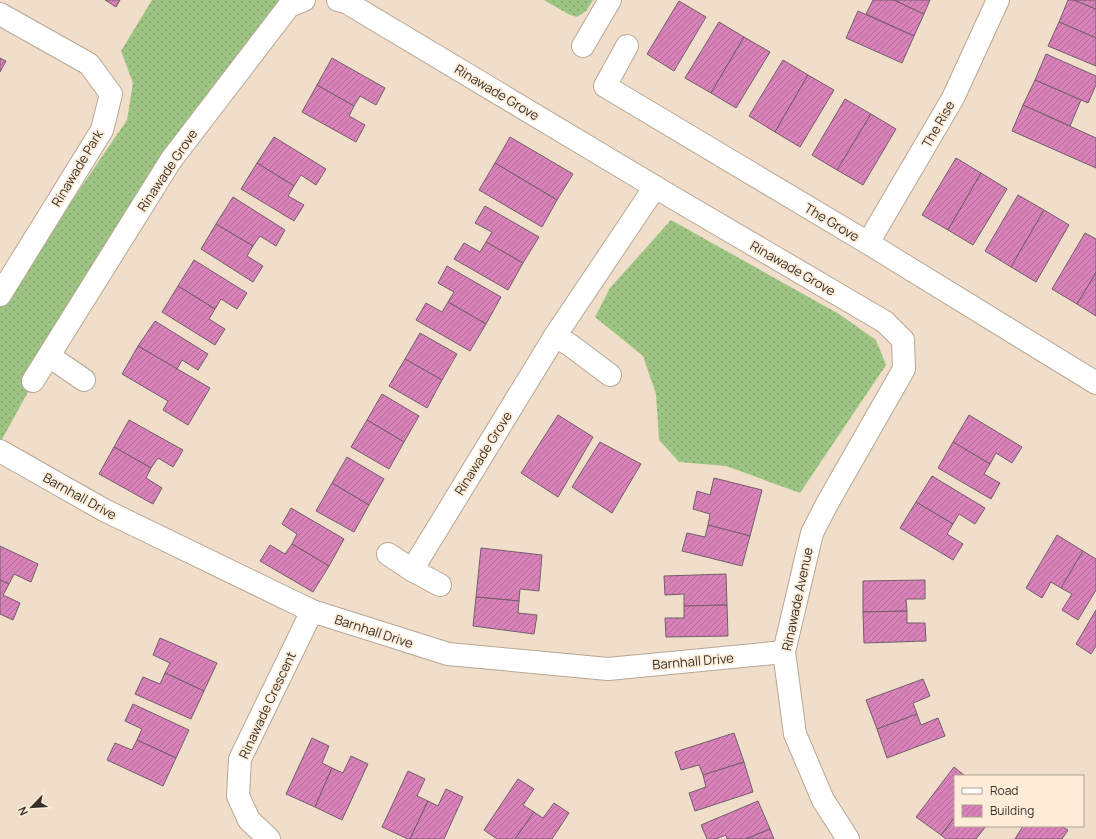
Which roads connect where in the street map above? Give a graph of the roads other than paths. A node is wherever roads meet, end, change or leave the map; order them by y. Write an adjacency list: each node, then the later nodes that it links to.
1 (304, 0): 12 (street, Rinawade Grove)
2 (338, 0): 8 (street, Rinawade Grove)
3 (610, 0): 6 (street)
4 (998, 0): 9 (street, The Rise)
5 (0, 14): 10 (street, Rinawade Park)
6 (583, 46)
7 (627, 46): 9 (street, The Grove)
8 (655, 187): 11 (street, Rinawade Grove); 13 (street, Rinawade Grove)
9 (868, 243): 17 (street, The Grove)
10 (0, 295)
11 (555, 336): 14 (street); 20 (street, Rinawade Grove)
12 (49, 356): 15 (street, Rinawade Grove); 16 (street)
13 (904, 369): 23 (street, Rinawade Avenue)
14 (610, 376)
15 (34, 380)
16 (84, 380)
17 (1096, 383)
18 (0, 451): 22 (street, Barnhall Drive)
19 (388, 554): 20 (street)
20 (412, 570): 21 (street)
21 (440, 585)
22 (312, 612): 23 (street, Barnhall Drive); 24 (street, Rinawade Crescent)
23 (784, 652): 25 (street, Rinawade Avenue)
24 (269, 839)
25 (848, 839)

